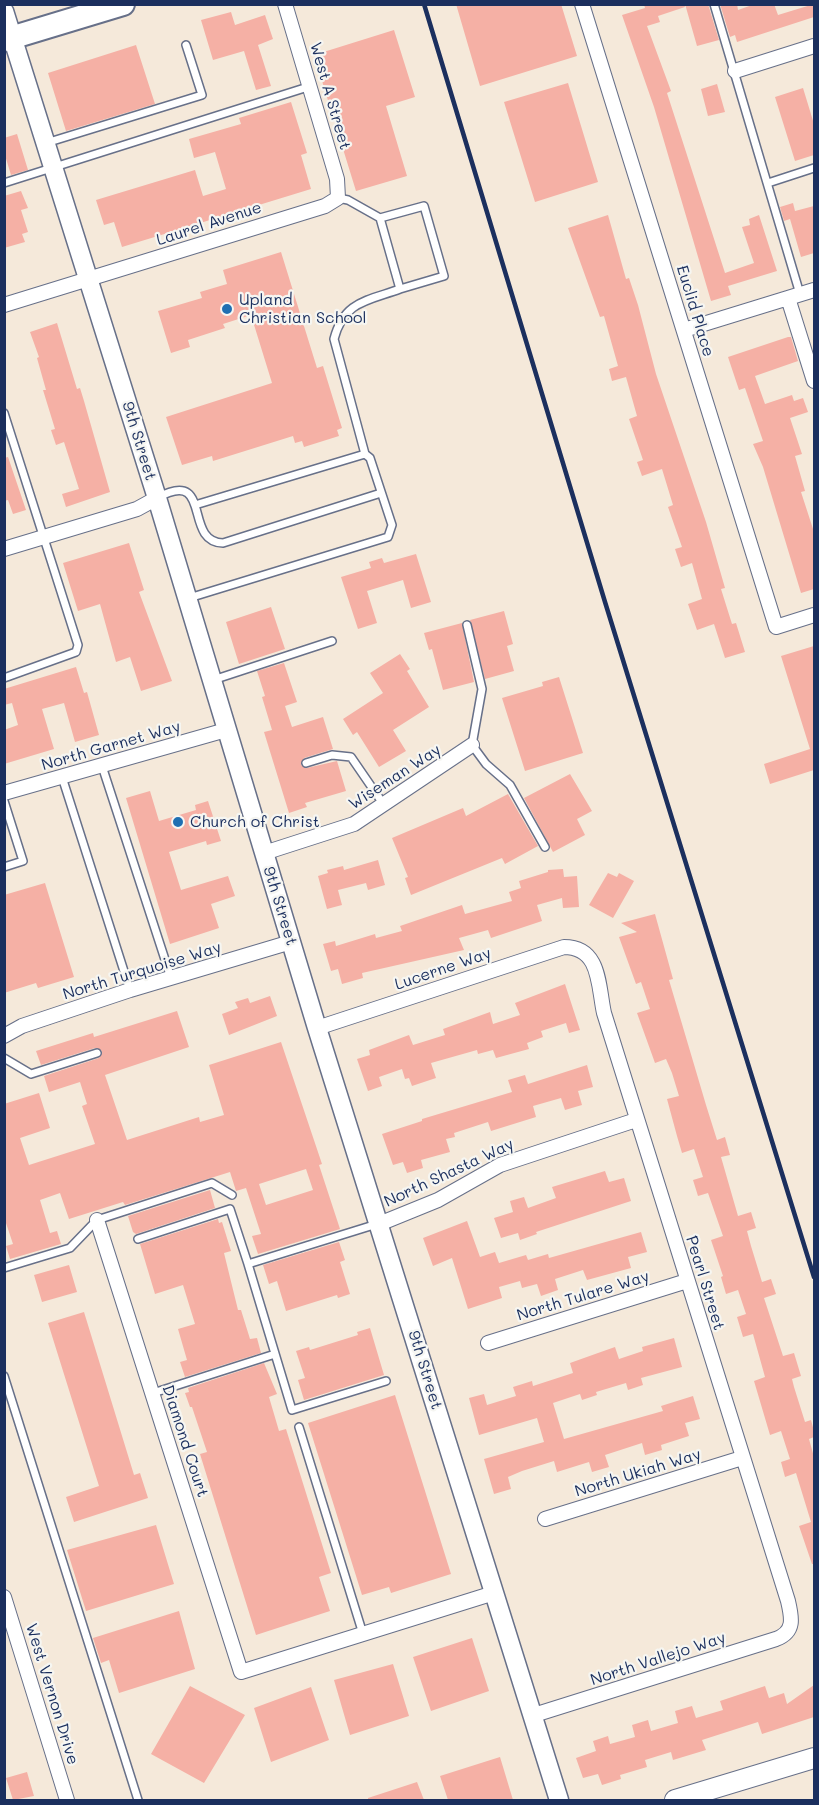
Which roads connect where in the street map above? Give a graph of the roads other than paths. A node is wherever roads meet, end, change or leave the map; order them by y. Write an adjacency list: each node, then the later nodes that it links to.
1 (123, 4): 6 (main road)
2 (285, 4): 10 (street, West A Street)
3 (714, 4): 9 (lane)
4 (584, 5): 23 (street, Euclid Place)
5 (4, 11): 6 (street, 9th Street)
6 (9, 38): 11 (street, 9th Street)
7 (186, 45): 11 (lane)
8 (814, 46): 9 (street)
9 (735, 71): 15 (lane)
10 (311, 86): 12 (lane); 16 (street, West A Street)
11 (46, 143): 12 (street, 9th Street)
12 (54, 167): 14 (lane); 18 (street, 9th Street)
13 (814, 168): 15 (lane)
14 (4, 183)
15 (768, 183): 21 (lane)
16 (338, 198): 17 (lane); 18 (street, Laurel Avenue)
17 (380, 218): 19 (lane); 19 (lane)
18 (89, 279): 22 (street, Laurel Avenue); 29 (street, 9th Street)
19 (400, 289): 27 (lane)
20 (814, 290): 21 (street)
21 (794, 296): 23 (street); 24 (street)
22 (4, 305)
23 (684, 330): 34 (street, Euclid Place)
24 (814, 381)
25 (4, 413): 26 (lane)
26 (6, 426): 31 (lane)
27 (365, 454): 28 (lane); 30 (lane)
28 (381, 493): 30 (lane); 33 (lane)
29 (157, 498): 30 (lane); 31 (street); 33 (street, 9th Street)
30 (195, 505)
31 (46, 537): 32 (street); 37 (lane)
32 (4, 549)
33 (187, 598): 38 (street, 9th Street)
34 (814, 615)
35 (467, 625): 40 (lane)
36 (332, 641): 38 (lane)
37 (4, 678)
38 (211, 681): 39 (street, 9th Street)
39 (226, 730): 42 (street, North Garnet Way); 48 (street, 9th Street)
40 (472, 745): 46 (street, Wiseman Way); 47 (lane)
41 (306, 762): 46 (lane)
42 (102, 765): 43 (street, North Garnet Way); 52 (lane)
43 (62, 777): 44 (street, North Garnet Way); 53 (lane)
44 (4, 793)
45 (4, 801): 49 (lane)
46 (385, 805): 48 (street, Wiseman Way)
47 (545, 847)
48 (264, 853): 50 (street, 9th Street)
49 (4, 867)
50 (291, 942): 52 (street, North Turquoise Way); 54 (street, 9th Street)
51 (581, 949): 54 (street, Lucerne Way); 58 (street, Pearl Street)
52 (171, 978): 53 (street, North Turquoise Way)
53 (130, 990): 55 (street, North Turquoise Way)
54 (317, 1029): 61 (street, 9th Street)
55 (4, 1036)
56 (98, 1053): 57 (lane)
57 (4, 1058)
58 (636, 1120): 61 (street, North Shasta Way); 65 (street, Pearl Street)
59 (232, 1195): 60 (lane)
60 (97, 1220): 64 (lane); 70 (street, Diamond Court)
61 (379, 1224): 63 (lane); 74 (street, 9th Street)
62 (138, 1239): 63 (lane)
63 (248, 1264): 67 (lane)
64 (4, 1268)
65 (687, 1281): 66 (street, North Tulare Way); 72 (street, Pearl Street)
66 (488, 1343)
67 (275, 1354): 69 (lane); 70 (lane)
68 (4, 1376): 82 (lane)
69 (386, 1381)
70 (153, 1393): 77 (street, Diamond Court)
71 (298, 1427): 77 (lane)
72 (742, 1458): 73 (street, North Ukiah Way); 76 (street, Pearl Street)
73 (545, 1519)
74 (494, 1593): 77 (street); 78 (street, 9th Street)
75 (4, 1597): 81 (street, West Vernon Drive)
76 (789, 1631): 78 (street, North Vallejo Way)
77 (363, 1634)
78 (534, 1714): 83 (street, 9th Street)
79 (814, 1758): 80 (main road)
80 (697, 1797): 84 (main road)
81 (67, 1800)
82 (138, 1800)
83 (559, 1800)
84 (675, 1800)

